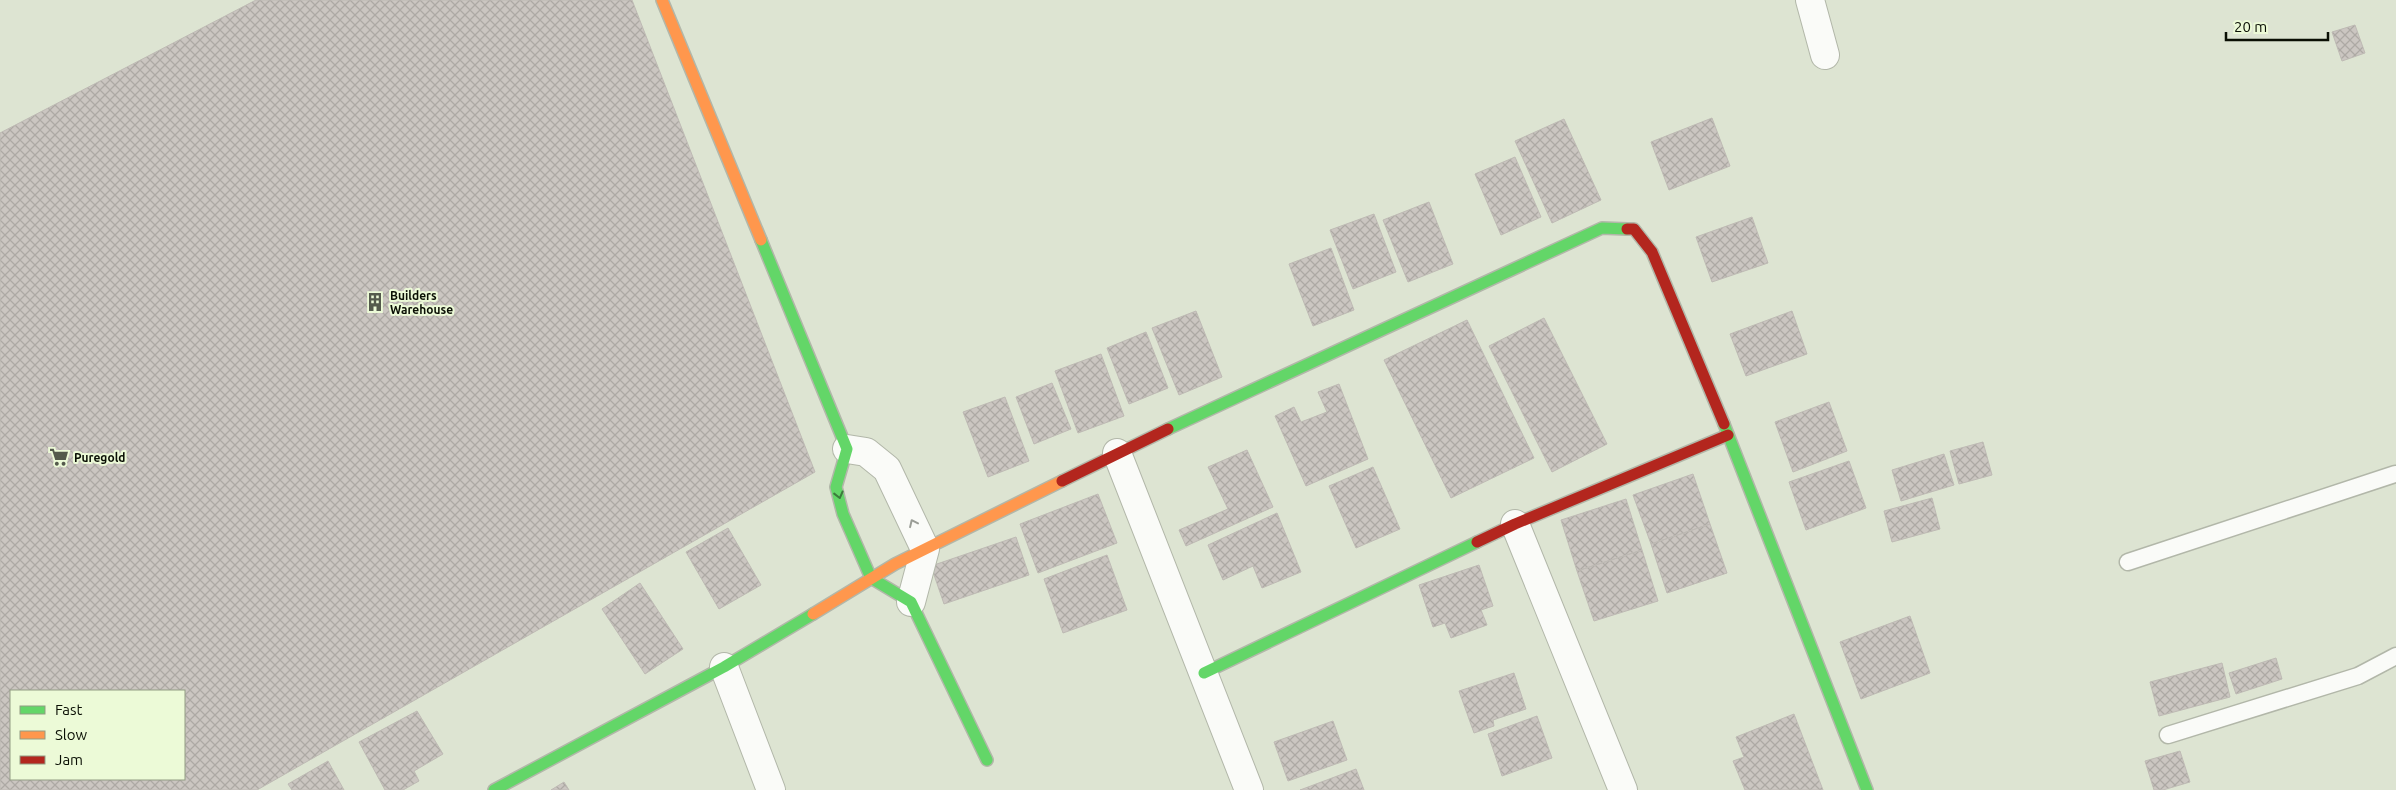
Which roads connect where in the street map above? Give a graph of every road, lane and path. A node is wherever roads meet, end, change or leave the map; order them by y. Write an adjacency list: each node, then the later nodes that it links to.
1 (662, 0): 5 (street)
2 (1810, 0): 3 (street)
3 (1825, 55)
4 (1728, 435): 6 (street); 8 (street); 22 (street)
5 (847, 448): 9 (street, one-way to 5); 11 (street, one-way to 11)
6 (1117, 453): 9 (street); 15 (street)
7 (2395, 474): 10 (lane)
8 (1515, 524): 15 (street); 21 (street)
9 (925, 549): 11 (street); 12 (street)
10 (2128, 562)
11 (871, 578): 12 (street); 14 (street)
12 (911, 602): 17 (street)
13 (2396, 656): 16 (lane)
14 (724, 667): 18 (street); 19 (street)
15 (1204, 673): 20 (street)
16 (2168, 735)
17 (987, 760)
18 (494, 790)
19 (771, 790)
20 (1249, 790)
21 (1623, 790)
22 (1868, 790)

